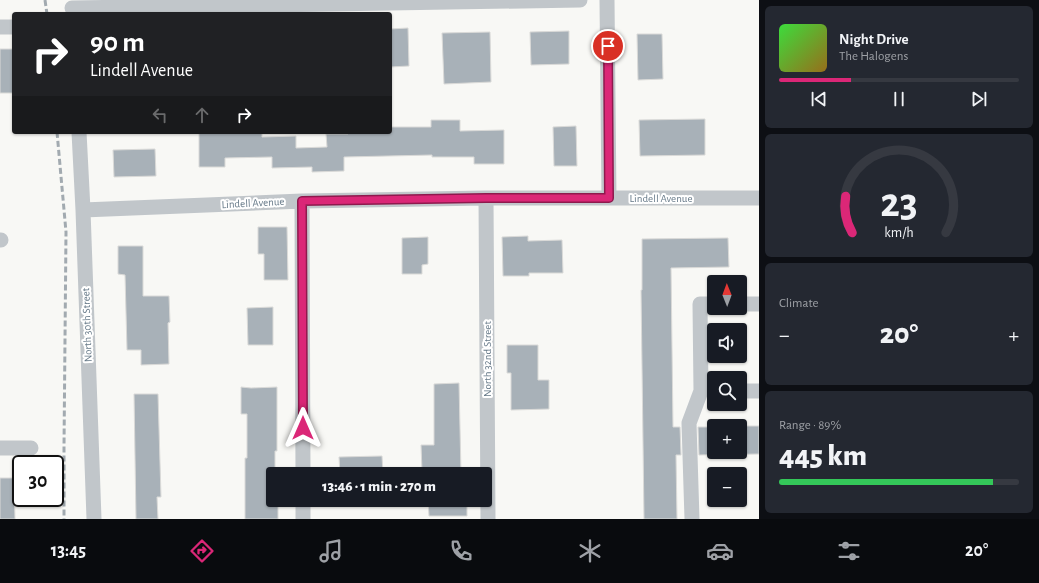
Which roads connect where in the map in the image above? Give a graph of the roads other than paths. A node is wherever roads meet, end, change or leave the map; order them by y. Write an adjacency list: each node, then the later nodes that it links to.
1 (580, 0): 3 (street)
2 (607, 0): 8 (street)
3 (72, 7)
4 (0, 27): 5 (street)
5 (12, 27)
6 (79, 134): 11 (street, North 30th Street)
7 (486, 198): 8 (street, Lindell Avenue); 10 (street, Lindell Avenue); 24 (street, North 32nd Street)
8 (609, 198): 9 (street, Lindell Avenue)
9 (759, 198)
10 (302, 201): 11 (street, Lindell Avenue); 20 (street)
11 (83, 210): 22 (street, North 30th Street)
12 (707, 304): 15 (street)
13 (747, 304): 14 (street)
14 (759, 304)
15 (707, 391): 25 (street)
16 (747, 391): 17 (street)
17 (759, 391)
18 (0, 448): 19 (street)
19 (31, 448)
20 (303, 467)
21 (303, 507): 23 (street)
22 (94, 519)
23 (304, 519)
24 (488, 519)
25 (692, 519)

